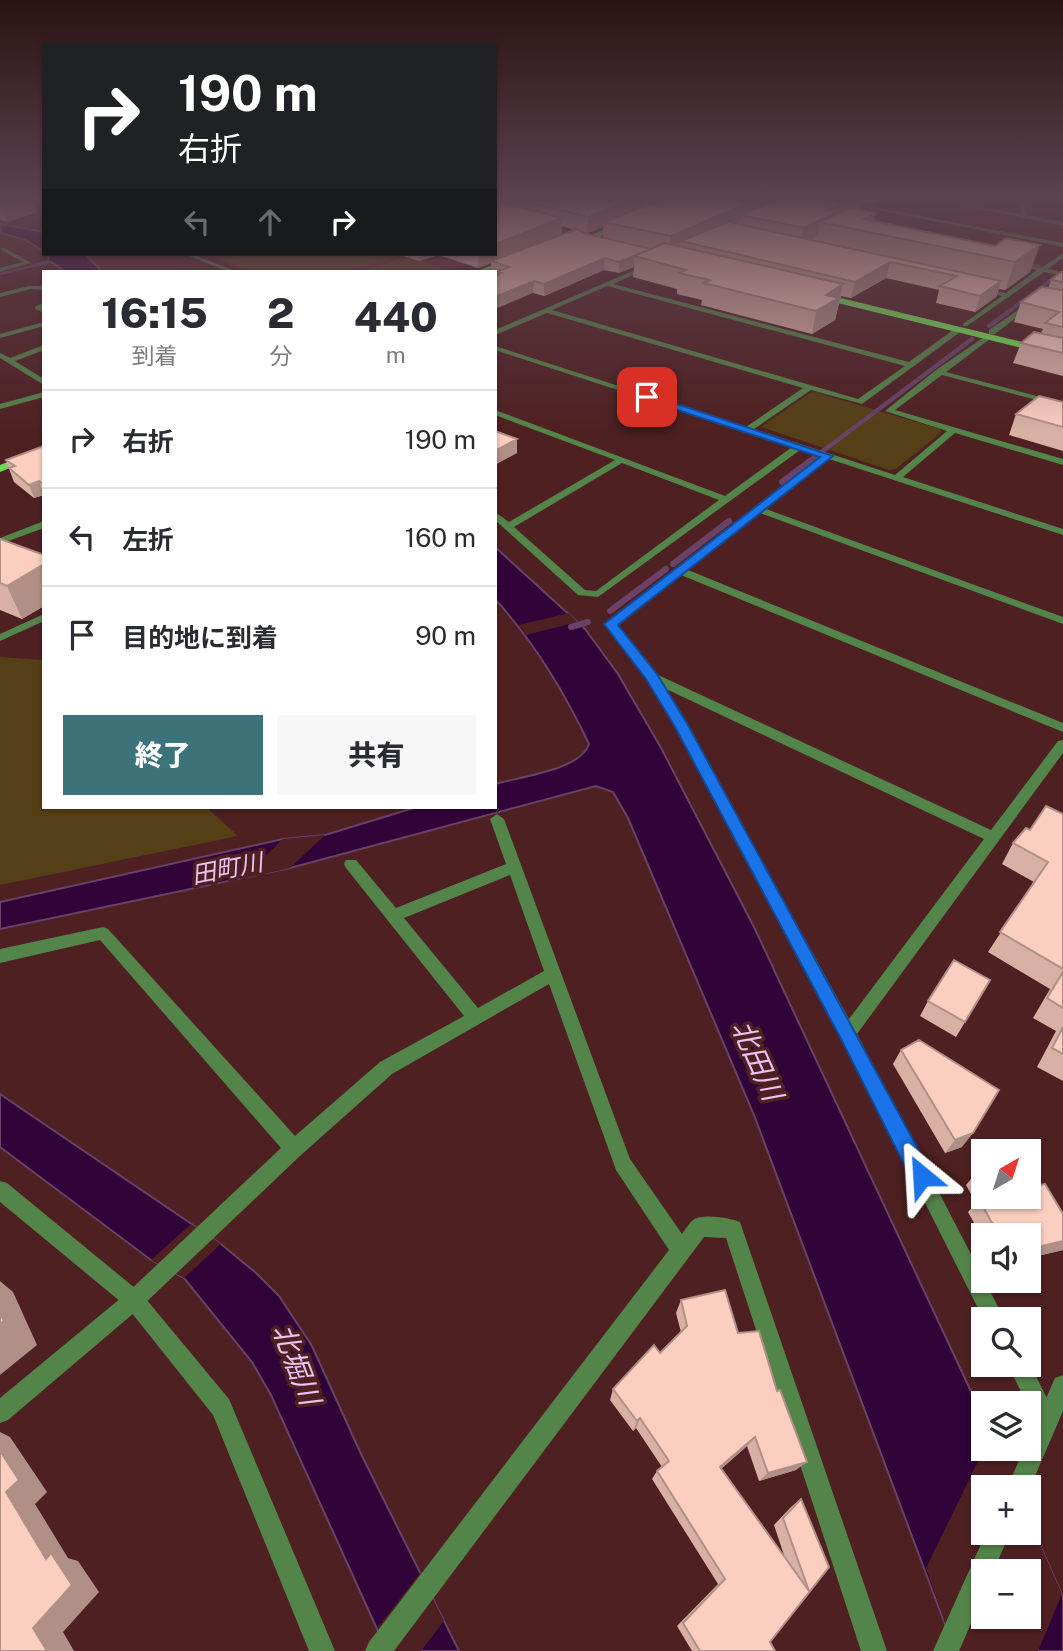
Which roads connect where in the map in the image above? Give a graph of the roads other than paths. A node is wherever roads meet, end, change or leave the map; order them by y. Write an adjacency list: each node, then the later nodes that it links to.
1 (622, 277): 4 (street)
2 (1032, 277): 11 (street)
3 (1060, 277): 6 (street)
4 (606, 284): 14 (street); 26 (street)
5 (969, 286): 11 (street)
6 (1053, 286)
7 (42, 288): 10 (street)
8 (802, 289): 16 (highway)
9 (1044, 293): 12 (street)
10 (0, 295)
11 (1007, 295): 16 (street)
12 (1034, 301): 13 (street); 18 (street)
13 (1044, 303)
14 (547, 311): 17 (street); 31 (street)
15 (42, 324): 19 (street)
16 (962, 328): 18 (highway); 26 (street)
17 (497, 332)
18 (990, 334): 22 (highway); 24 (highway); 28 (street)
19 (0, 335)
20 (42, 348): 25 (street)
21 (497, 349): 36 (street)
22 (1063, 349)
23 (0, 355): 25 (street)
24 (1063, 355)
25 (9, 360): 29 (street)
26 (911, 365): 31 (street)
27 (42, 371): 29 (street)
28 (939, 372): 33 (street); 37 (street)
29 (31, 374): 30 (street)
30 (42, 382)
31 (809, 388): 36 (street)
32 (42, 395): 34 (street)
33 (1063, 405)
34 (0, 407)
35 (497, 413): 43 (street)
36 (748, 429): 39 (street)
37 (953, 430): 44 (street); 46 (street)
38 (42, 441): 42 (main road)
39 (799, 446): 41 (street); 47 (street)
40 (42, 451): 45 (main road)
41 (822, 454): 46 (street); 48 (street)
42 (0, 458)
43 (622, 460): 47 (street); 51 (street)
44 (1063, 462)
45 (0, 469)
46 (897, 478): 52 (street)
47 (727, 500): 51 (street)
48 (760, 510): 54 (street); 56 (street)
49 (497, 517): 51 (street)
50 (42, 525): 53 (street)
51 (509, 526)
52 (1063, 532)
53 (0, 541)
54 (679, 570): 58 (street); 59 (street)
55 (42, 618): 57 (street)
56 (1063, 621)
57 (0, 638)
58 (652, 677): 62 (street); 69 (street)
59 (1063, 728)
60 (1063, 744): 62 (street)
61 (497, 819): 64 (street)
62 (992, 837): 69 (street)
63 (351, 864): 65 (street)
64 (514, 867): 65 (street); 67 (street)
65 (393, 916): 68 (street)
66 (0, 956): 70 (street)
67 (553, 974): 68 (street); 72 (street)
68 (476, 1018): 70 (street)
69 (848, 1033): 74 (street)
70 (294, 1149): 73 (street)
71 (0, 1189): 73 (street)
72 (681, 1250): 81 (street); 83 (street)
73 (134, 1300): 77 (street); 82 (street)
74 (988, 1307)
75 (1025, 1377): 78 (street)
76 (1063, 1386): 78 (street)
77 (0, 1412)
78 (1047, 1421): 79 (street)
79 (1024, 1475)
80 (993, 1545): 84 (street)
81 (378, 1650)
82 (322, 1651)
83 (874, 1651)
84 (946, 1651)

